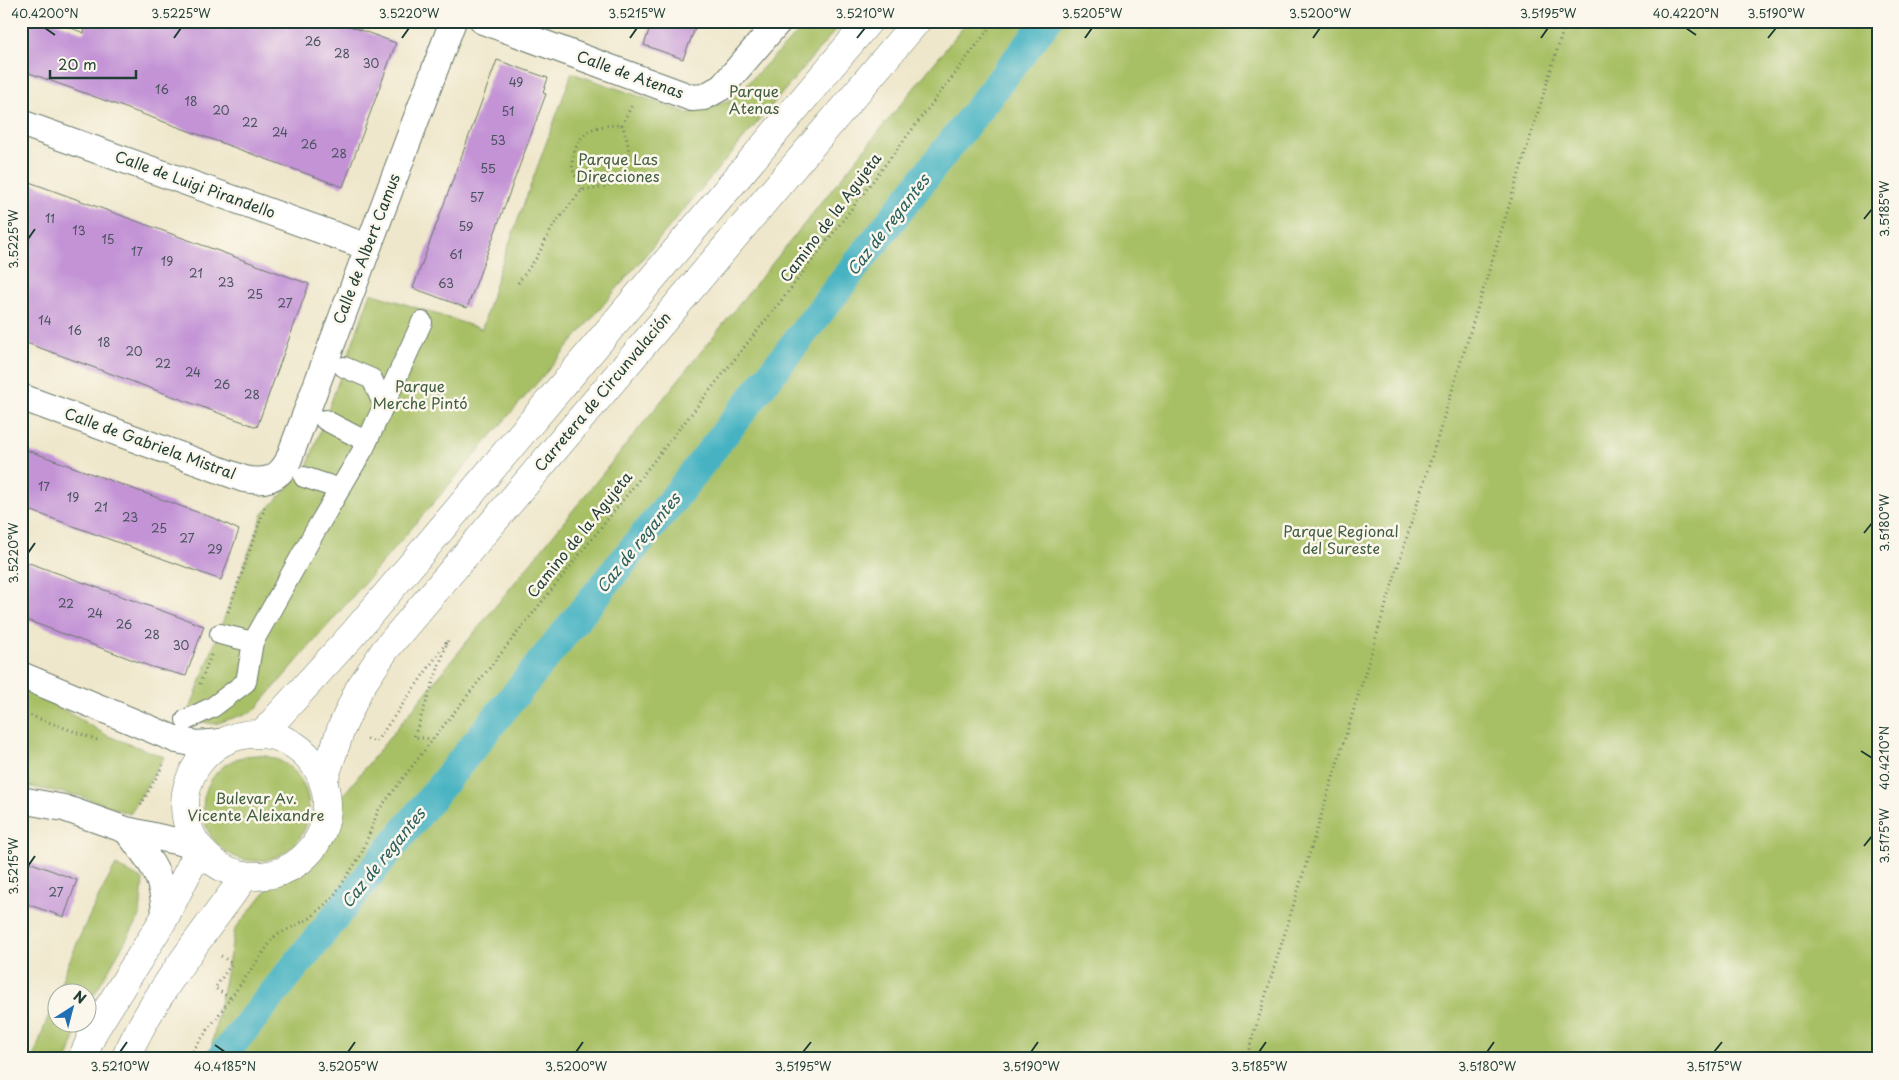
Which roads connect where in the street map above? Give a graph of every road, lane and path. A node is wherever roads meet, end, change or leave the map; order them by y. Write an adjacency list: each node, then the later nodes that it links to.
1 (453, 21): 12 (street, Calle de Albert Camus)
2 (484, 21): 3 (street, Calle de Atenas)
3 (779, 21)
4 (869, 21): 30 (main road)
5 (917, 21): 28 (main road, Carretera de Circunvalación)
6 (996, 21): 31 (path, Camino de la Agujeta)
7 (1566, 21): 47 (path)
8 (633, 102): 10 (path)
9 (21, 123): 12 (street, Calle de Luigi Pirandello)
10 (622, 125): 11 (path); 11 (path)
11 (582, 190): 13 (path)
12 (368, 247): 20 (street, Calle de Albert Camus)
13 (518, 283)
14 (422, 322): 17 (street)
15 (344, 367): 17 (street)
16 (21, 397): 20 (street, Calle de Gabriela Mistral)
17 (384, 406): 19 (street)
18 (325, 420): 19 (street)
19 (367, 442): 22 (street)
20 (279, 474)
21 (304, 477): 22 (street)
22 (340, 489): 25 (street)
23 (268, 500): 24 (path)
24 (220, 634): 25 (street); 29 (path)
25 (253, 642): 29 (street)
26 (21, 675): 29 (street)
27 (21, 712): 33 (path)
28 (341, 729): 31 (path); 36 (main road, Carretera de Circunvalación)
29 (182, 730): 32 (street); 35 (path)
30 (262, 734): 32 (main road); 36 (main road)
31 (433, 739): 43 (path, Camino de la Agujeta)
32 (221, 742): 39 (main road)
33 (109, 744)
34 (154, 760): 35 (path)
35 (163, 763): 38 (path)
36 (324, 782): 40 (main road)
37 (21, 800): 38 (street)
38 (126, 830): 39 (street); 41 (street)
39 (199, 847): 40 (main road); 41 (main road)
40 (246, 875): 45 (main road)
41 (165, 917): 44 (main road)
42 (220, 955): 43 (path)
43 (230, 998): 46 (path, Camino de la Agujeta)
44 (82, 1059)
45 (125, 1059)
46 (187, 1059)
47 (1246, 1059)

